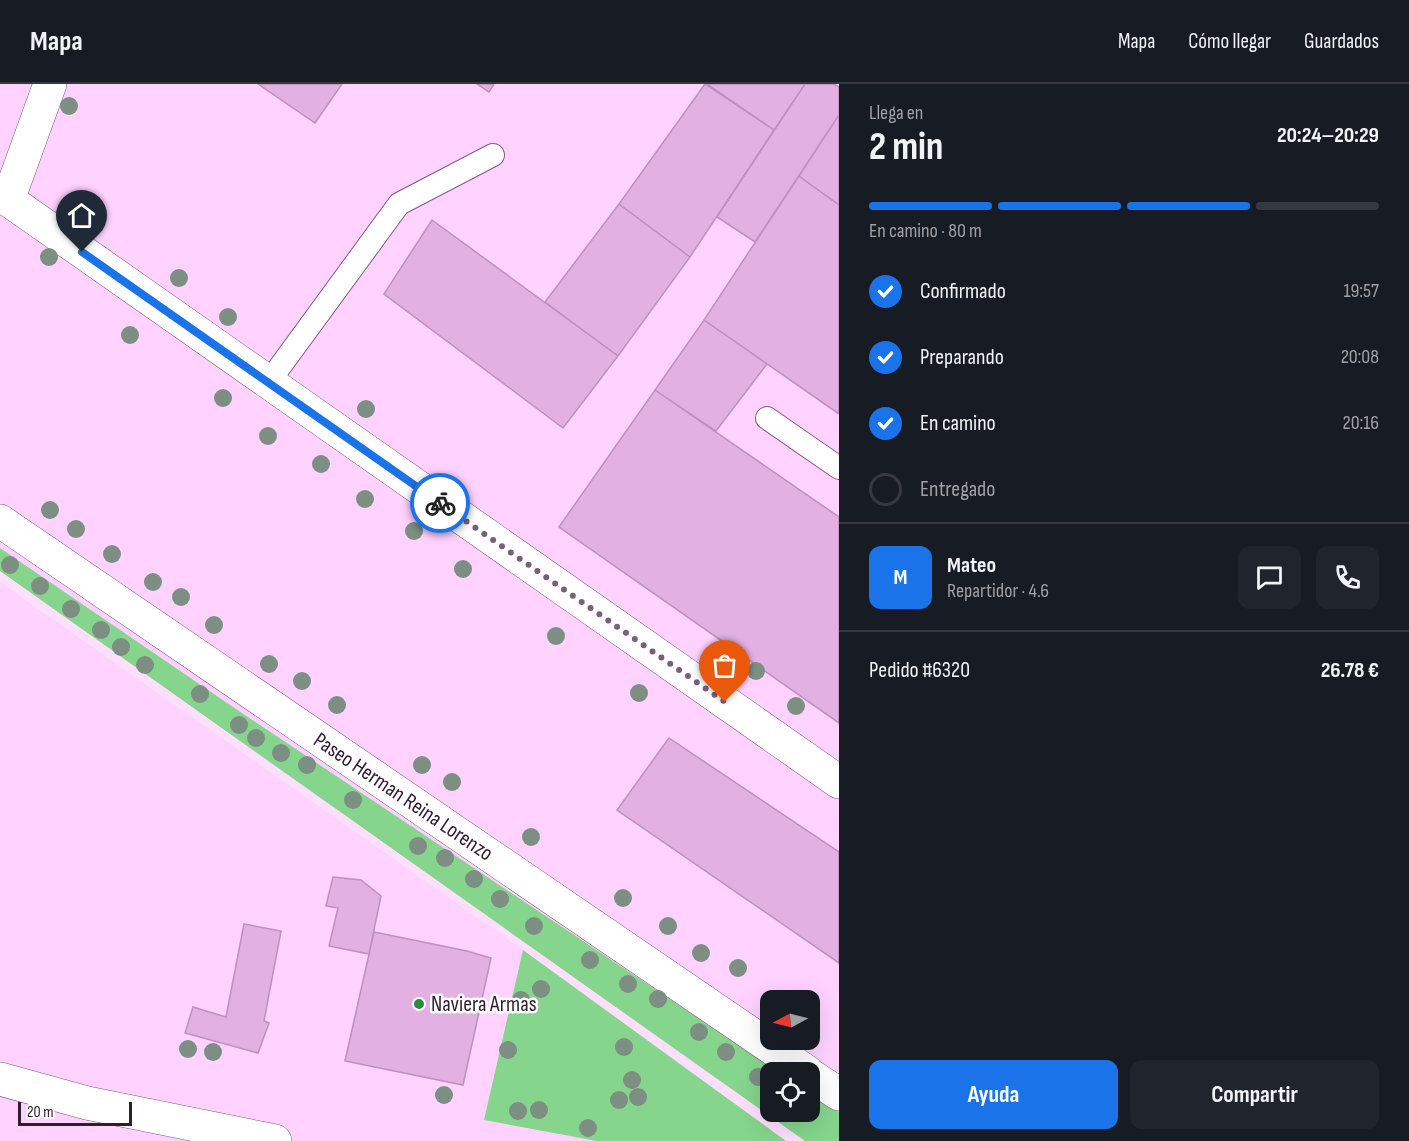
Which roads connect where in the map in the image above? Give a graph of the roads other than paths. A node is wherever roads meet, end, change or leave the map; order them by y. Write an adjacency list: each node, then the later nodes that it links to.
1 (50, 84): 3 (street)
2 (493, 155): 4 (lane)
3 (4, 197): 4 (street)
4 (268, 383): 8 (street)
5 (767, 418): 6 (lane)
6 (839, 468)
7 (0, 521): 9 (street, Paseo Herman Reina Lorenzo)
8 (839, 782)
9 (790, 1062)
10 (0, 1079): 13 (street)
11 (820, 1082): 12 (street, Paseo Herman Reina Lorenzo)
12 (839, 1095)
13 (275, 1141)

